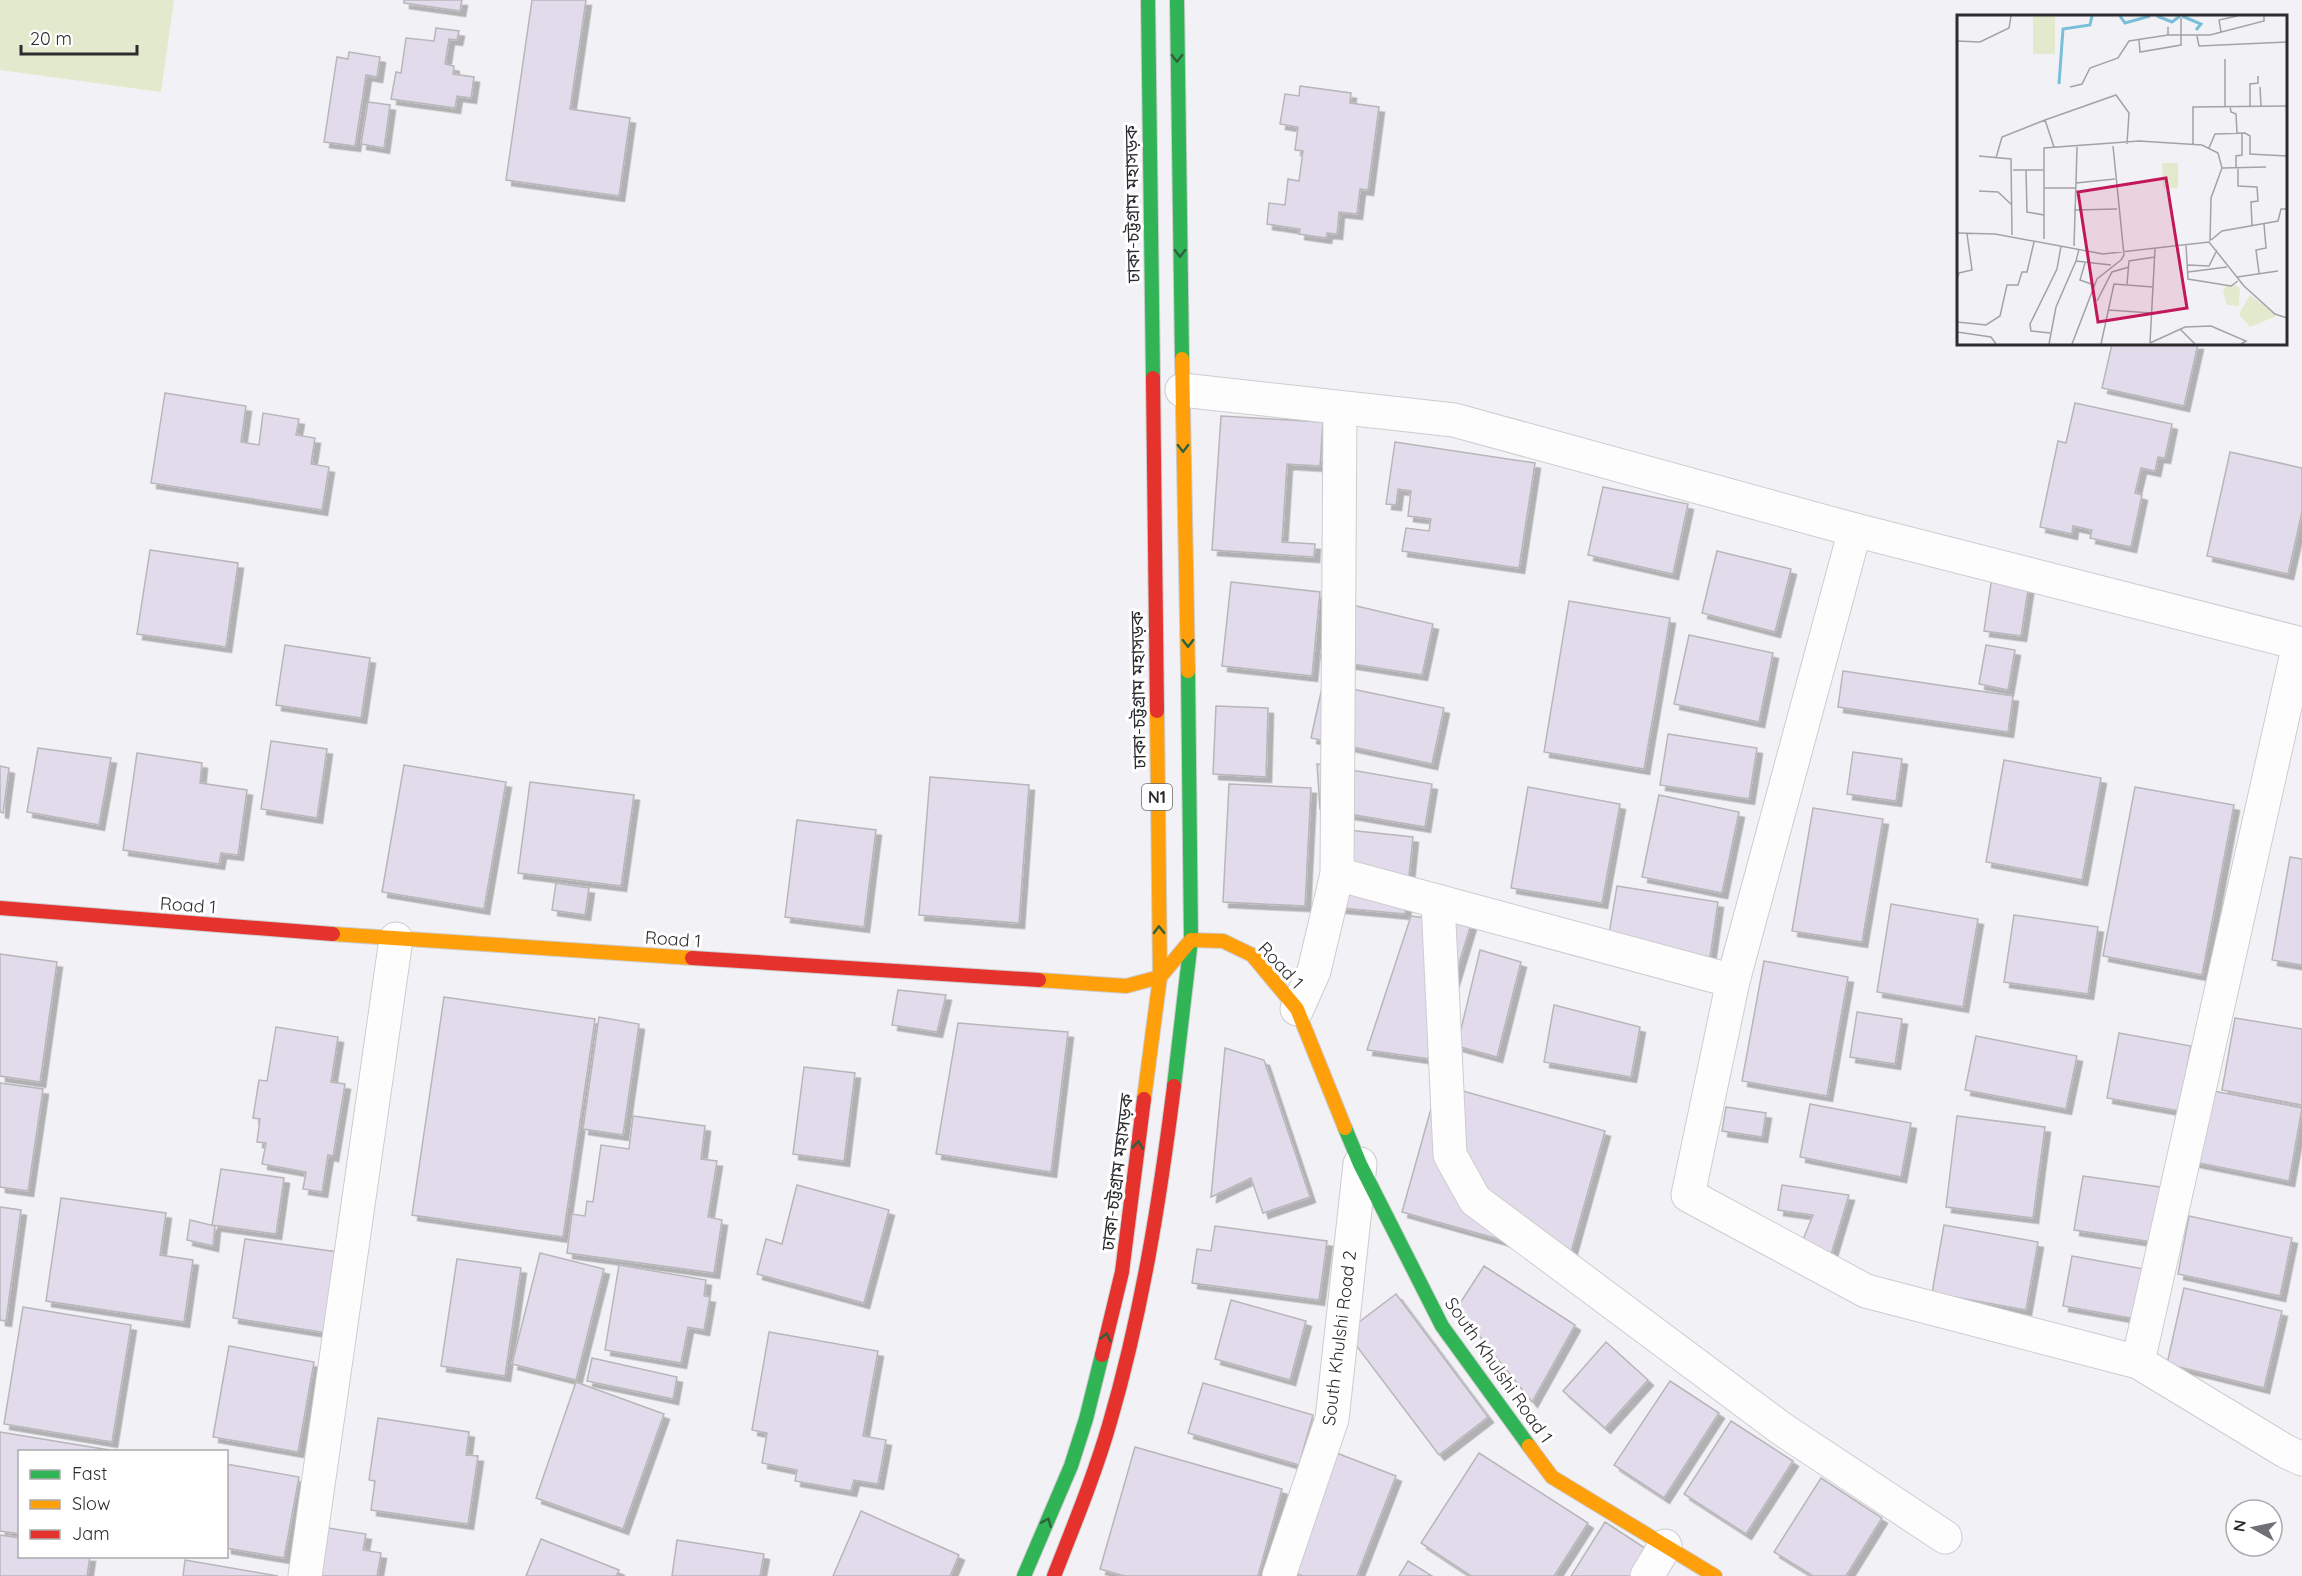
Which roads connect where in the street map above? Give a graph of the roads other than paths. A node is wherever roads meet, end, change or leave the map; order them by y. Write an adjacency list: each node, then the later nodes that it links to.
1 (1148, 0): 12 (main road, ঢাকা-চট্টগ্রাম মহাসড়ক / N1, one-way to 1)
2 (1177, 0): 3 (main road, N1, one-way to 3)
3 (1182, 390): 4 (street); 11 (main road, N1, one-way to 11)
4 (1340, 408): 5 (street); 7 (street)
5 (1855, 530): 6 (street); 13 (street)
6 (2300, 644): 16 (street)
7 (1337, 874): 8 (street); 14 (street)
8 (1438, 901): 13 (street); 18 (street)
9 (0, 908): 10 (main road, Road 1)
10 (396, 939): 12 (main road, Road 1); 20 (street)
11 (1191, 940): 12 (main road); 14 (main road, Road 1); 22 (main road, N1)
12 (1160, 977): 21 (main road, ঢাকা-চট্টগ্রাম মহাসড়ক / N1, one-way to 12)
13 (1733, 981): 16 (street)
14 (1297, 1009): 15 (main road, South Khulshi Road 1)
15 (1360, 1164): 19 (main road, South Khulshi Road 1); 23 (street, South Khulshi Road 2)
16 (2138, 1362): 17 (street)
17 (2302, 1459)
18 (1945, 1537)
19 (1665, 1546): 24 (street); 25 (main road, South Khulshi Road 1)
20 (305, 1576)
21 (1024, 1576)
22 (1054, 1576)
23 (1279, 1576)
24 (1647, 1576)
25 (1715, 1576)

